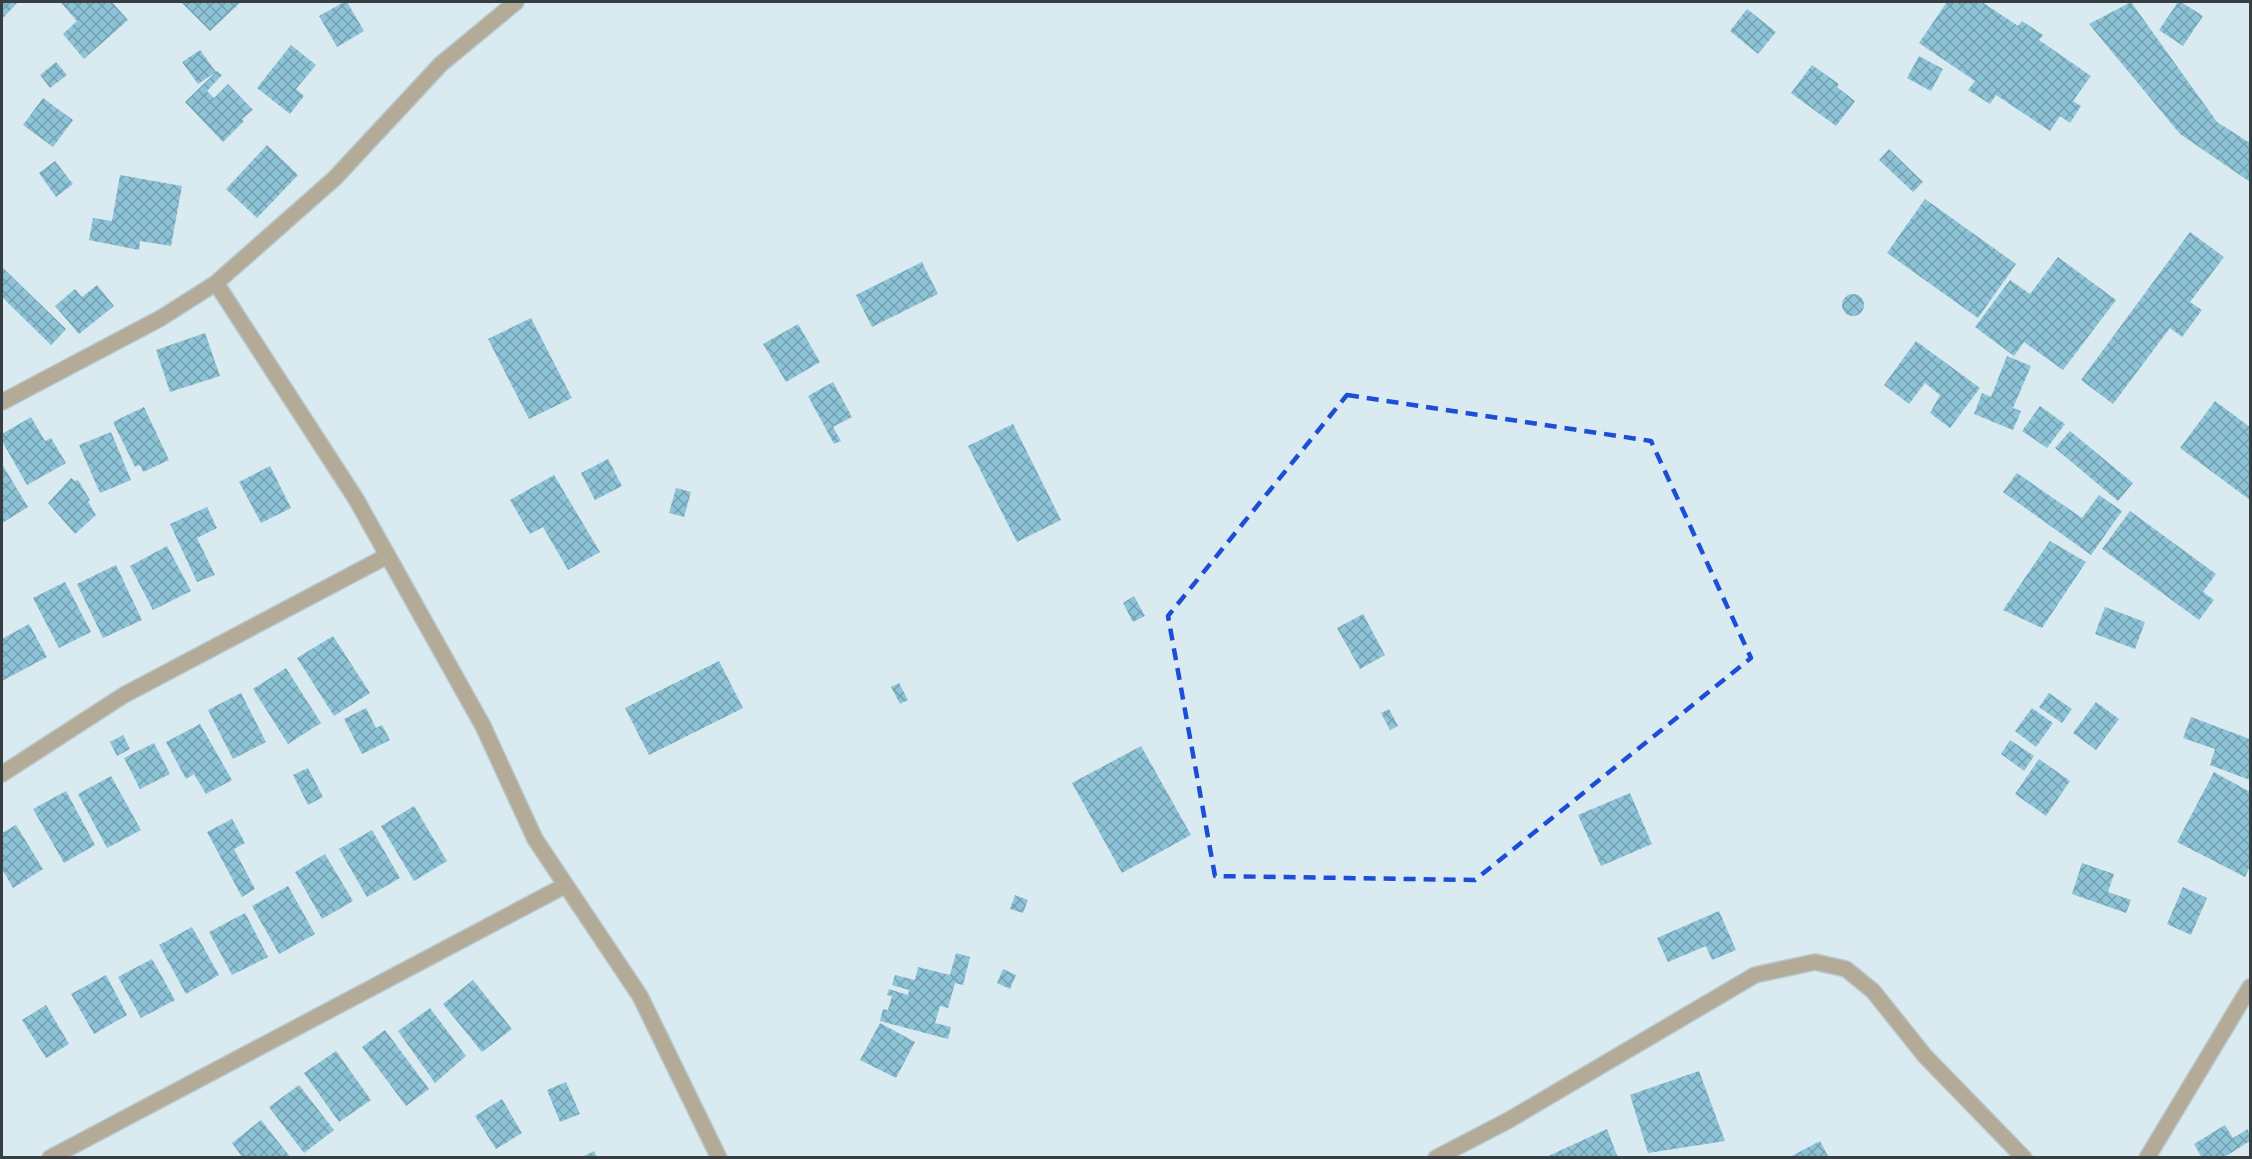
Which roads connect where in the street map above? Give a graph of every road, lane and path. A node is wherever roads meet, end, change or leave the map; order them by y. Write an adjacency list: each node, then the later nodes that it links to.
1 (516, 2): 2 (street)
2 (216, 283): 3 (street); 4 (street)
3 (2, 402)
4 (387, 556): 5 (street); 6 (street)
5 (2, 774)
6 (566, 885): 8 (street); 9 (street)
7 (2250, 987): 12 (street)
8 (50, 1158)
9 (719, 1158)
10 (1436, 1158): 11 (street)
11 (2024, 1158)
12 (2146, 1158)

